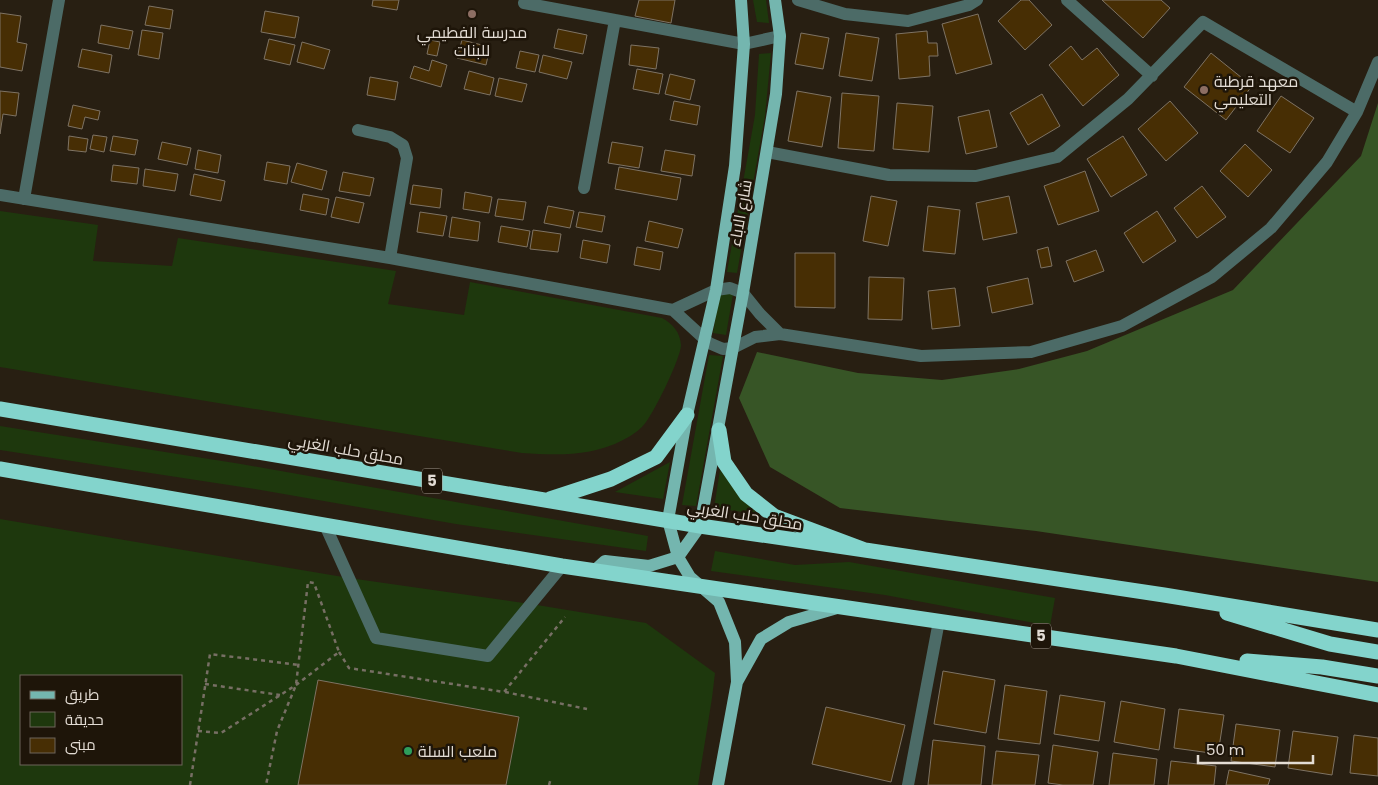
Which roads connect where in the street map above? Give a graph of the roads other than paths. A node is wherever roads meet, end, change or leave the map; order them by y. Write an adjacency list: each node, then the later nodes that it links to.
1 (59, 0): 18 (street)
2 (741, 0): 10 (main road, شارع الاباء)
3 (775, 0): 9 (main road, شارع الاباء)
4 (798, 0): 5 (street)
5 (977, 0)
6 (1067, 0): 12 (street)
7 (524, 3): 8 (street)
8 (615, 20): 10 (street); 16 (street)
9 (780, 36): 10 (street); 15 (main road, شارع الاباء)
10 (744, 44): 20 (main road, شارع الاباء)
11 (1378, 62): 13 (street)
12 (1152, 76): 13 (street); 15 (street)
13 (1357, 112): 23 (street)
14 (358, 130): 19 (street)
15 (767, 152): 21 (main road, شارع الاباء)
16 (584, 188)
17 (0, 195): 18 (street)
18 (24, 199): 19 (street)
19 (390, 258): 22 (street)
20 (716, 290): 21 (street); 22 (street); 24 (main road, شارع الاباء)
21 (743, 293): 23 (street); 25 (main road, شارع الاباء)
22 (673, 310): 24 (street)
23 (780, 334): 25 (street)
24 (705, 340): 25 (street); 27 (main road, شارع الاباء)
25 (733, 348): 28 (main road, شارع الاباء)
26 (0, 409): 30 (highway, محلق حلب الغربي / 5)
27 (687, 415): 30 (highway); 31 (main road, شارع الاباء)
28 (719, 430): 33 (main road, شارع الاباء); 34 (highway)
29 (0, 469): 32 (highway, 5)
30 (547, 500): 31 (highway, محلق حلب الغربي / 5)
31 (668, 520): 33 (highway, محلق حلب الغربي / 5); 35 (main road)
32 (325, 525): 36 (highway, 5); 36 (street)
33 (700, 526): 34 (highway, محلق حلب الغربي / 5); 35 (main road)
34 (865, 550): 39 (highway, 5)
35 (678, 557): 37 (main road); 38 (main road)
36 (562, 566): 37 (highway, 5)
37 (594, 571): 38 (highway, 5)
38 (702, 588): 40 (highway, 5); 46 (main road)
39 (1164, 595): 42 (highway, 5); 43 (highway, 5)
40 (839, 607): 41 (highway, 5); 46 (main road)
41 (939, 622): 44 (highway, 5); 49 (street)
42 (1378, 630)
43 (1378, 652)
44 (1176, 656): 45 (highway, 5); 47 (highway, 5)
45 (1378, 676)
46 (736, 682): 48 (main road)
47 (1378, 695)
48 (718, 785)
49 (908, 785)

